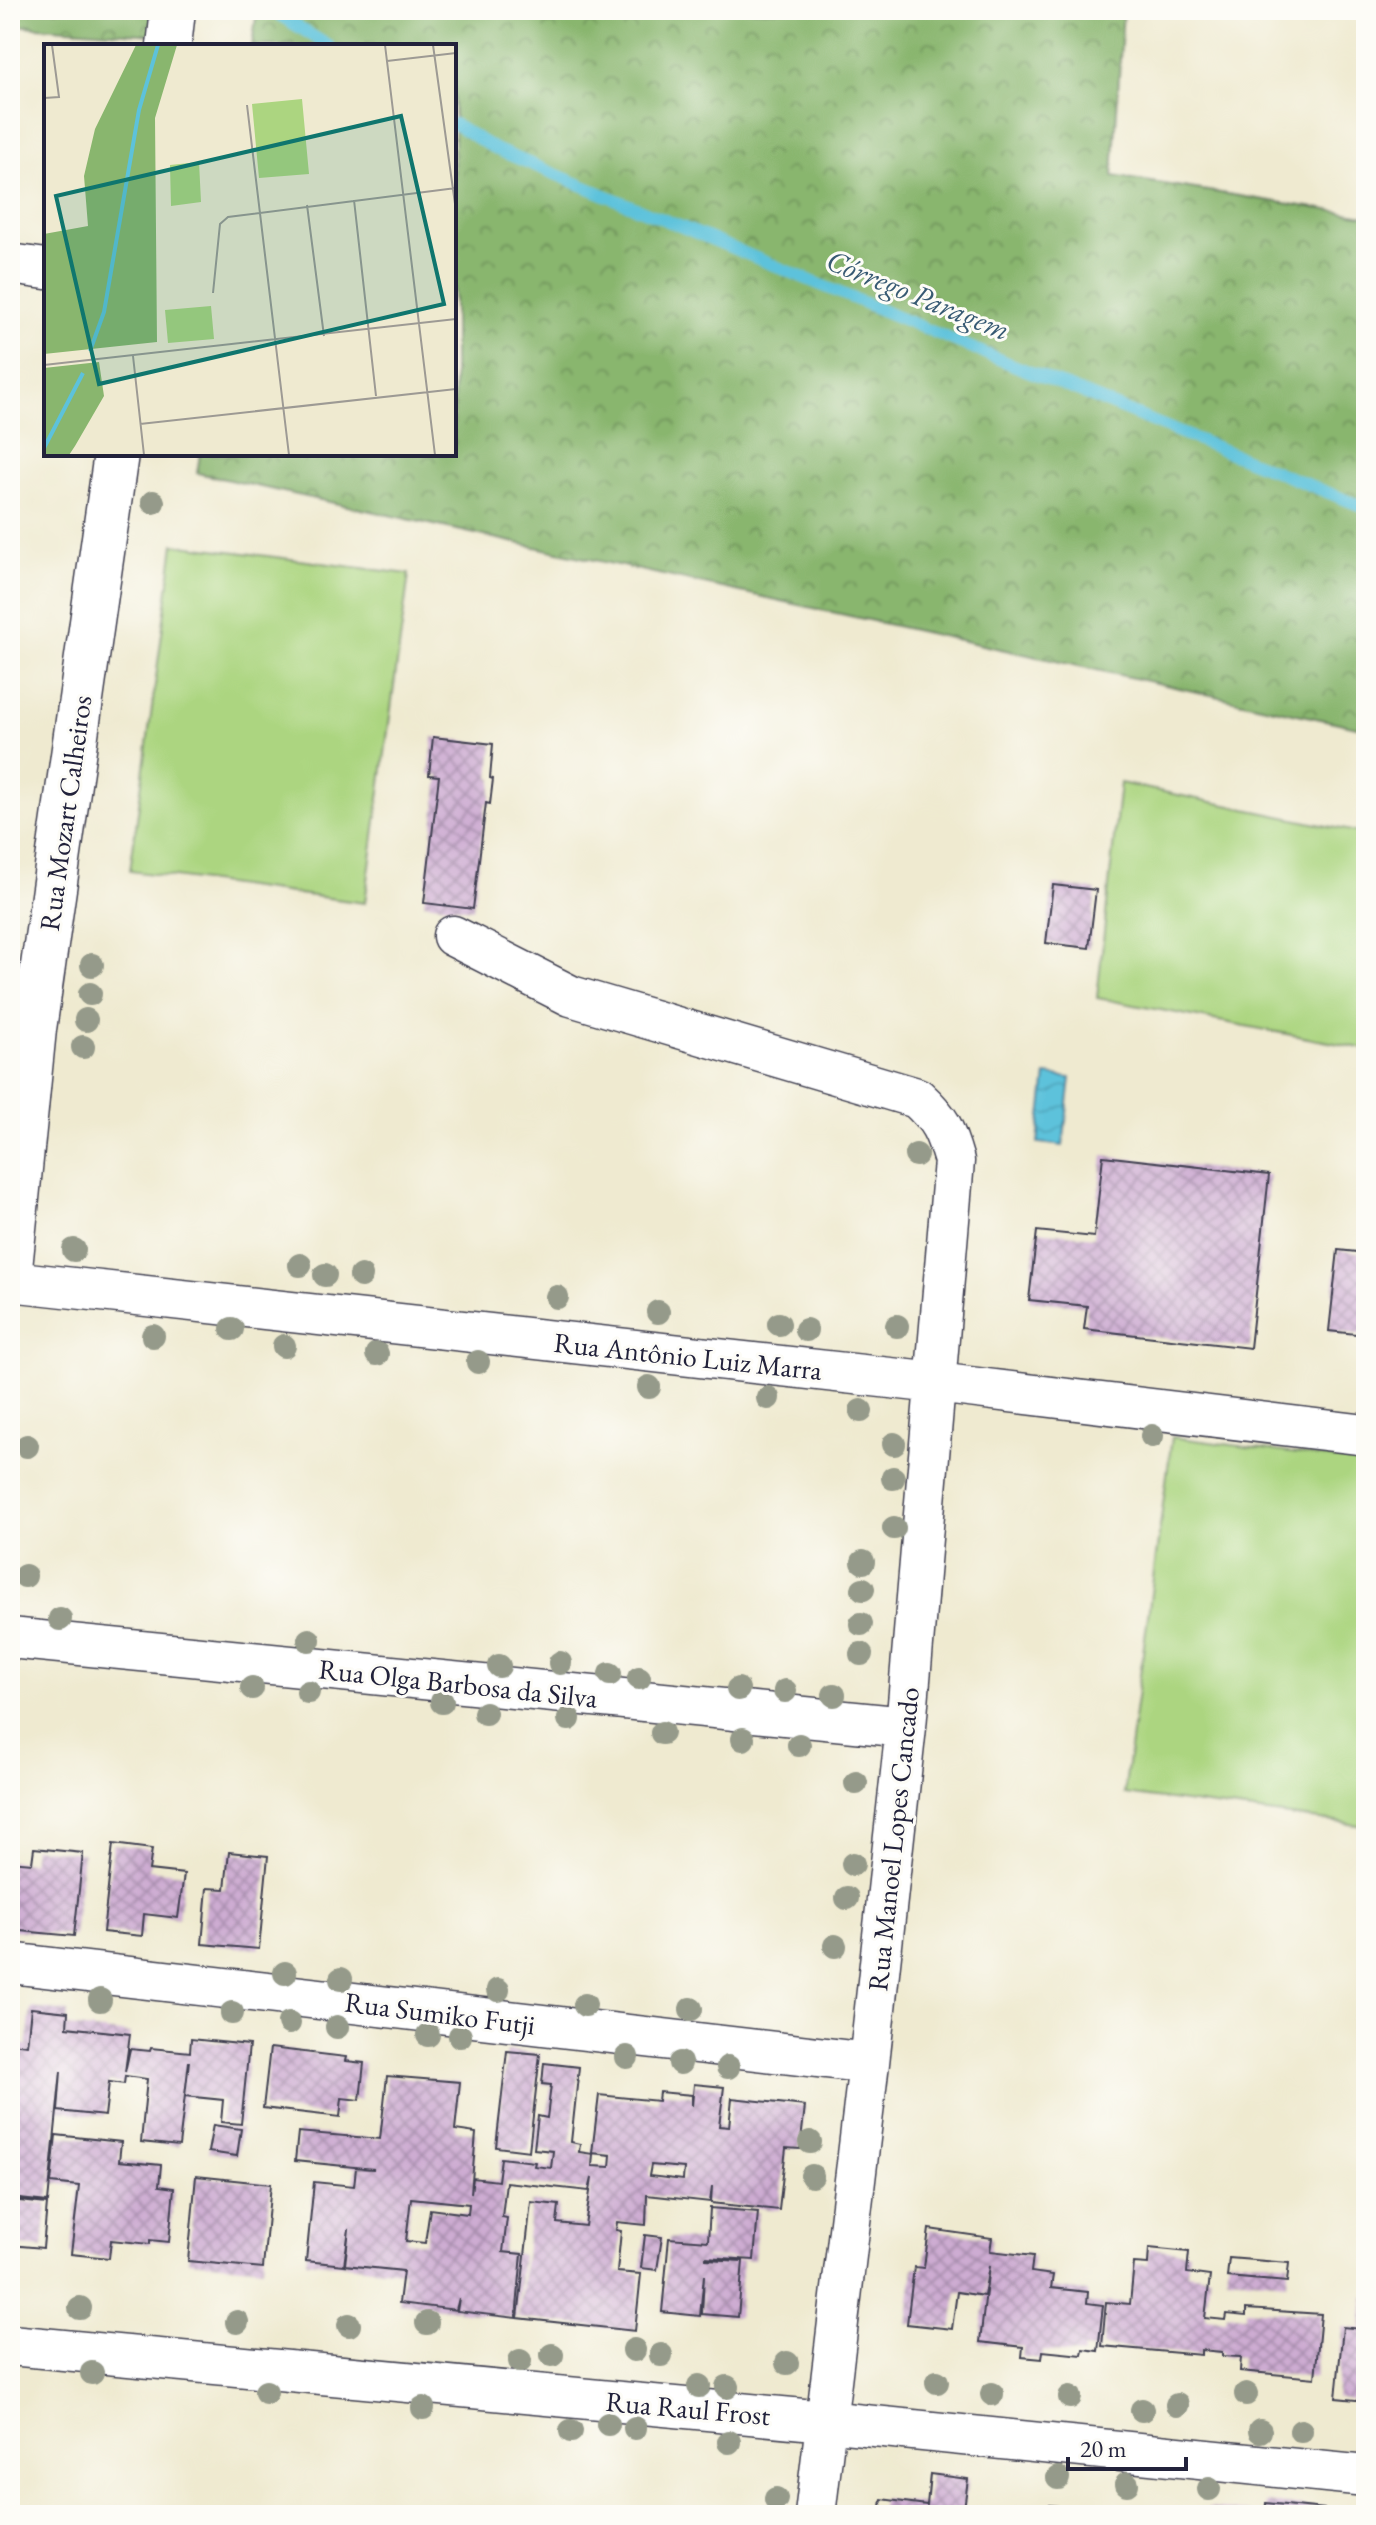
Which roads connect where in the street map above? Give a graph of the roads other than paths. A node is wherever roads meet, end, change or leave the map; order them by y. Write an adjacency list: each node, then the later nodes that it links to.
1 (173, 10): 2 (street)
2 (169, 44)
3 (10, 264): 4 (street)
4 (44, 269)
5 (116, 456): 7 (street, Rua Mozart Calheiros)
6 (453, 936): 9 (street, Rua Manoel Lopes Cancado)
7 (10, 1268)
8 (10, 1281): 9 (street, Rua Antônio Luiz Marra)
9 (936, 1383): 10 (street, Rua Antônio Luiz Marra); 12 (street, Rua Manoel Lopes Cancado)
10 (1366, 1435)
11 (10, 1638): 12 (street, Rua Olga Barbosa da Silva)
12 (906, 1727): 14 (street, Rua Manoel Lopes Cancado)
13 (10, 1963): 14 (street, Rua Sumiko Futji)
14 (869, 2063): 16 (street, Rua Manoel Lopes Cancado)
15 (10, 2345): 16 (street, Rua Raul Frost)
16 (825, 2421): 17 (street, Rua Raul Frost); 18 (street, Rua Manoel Lopes Cancado)
17 (1366, 2476)
18 (815, 2515)

